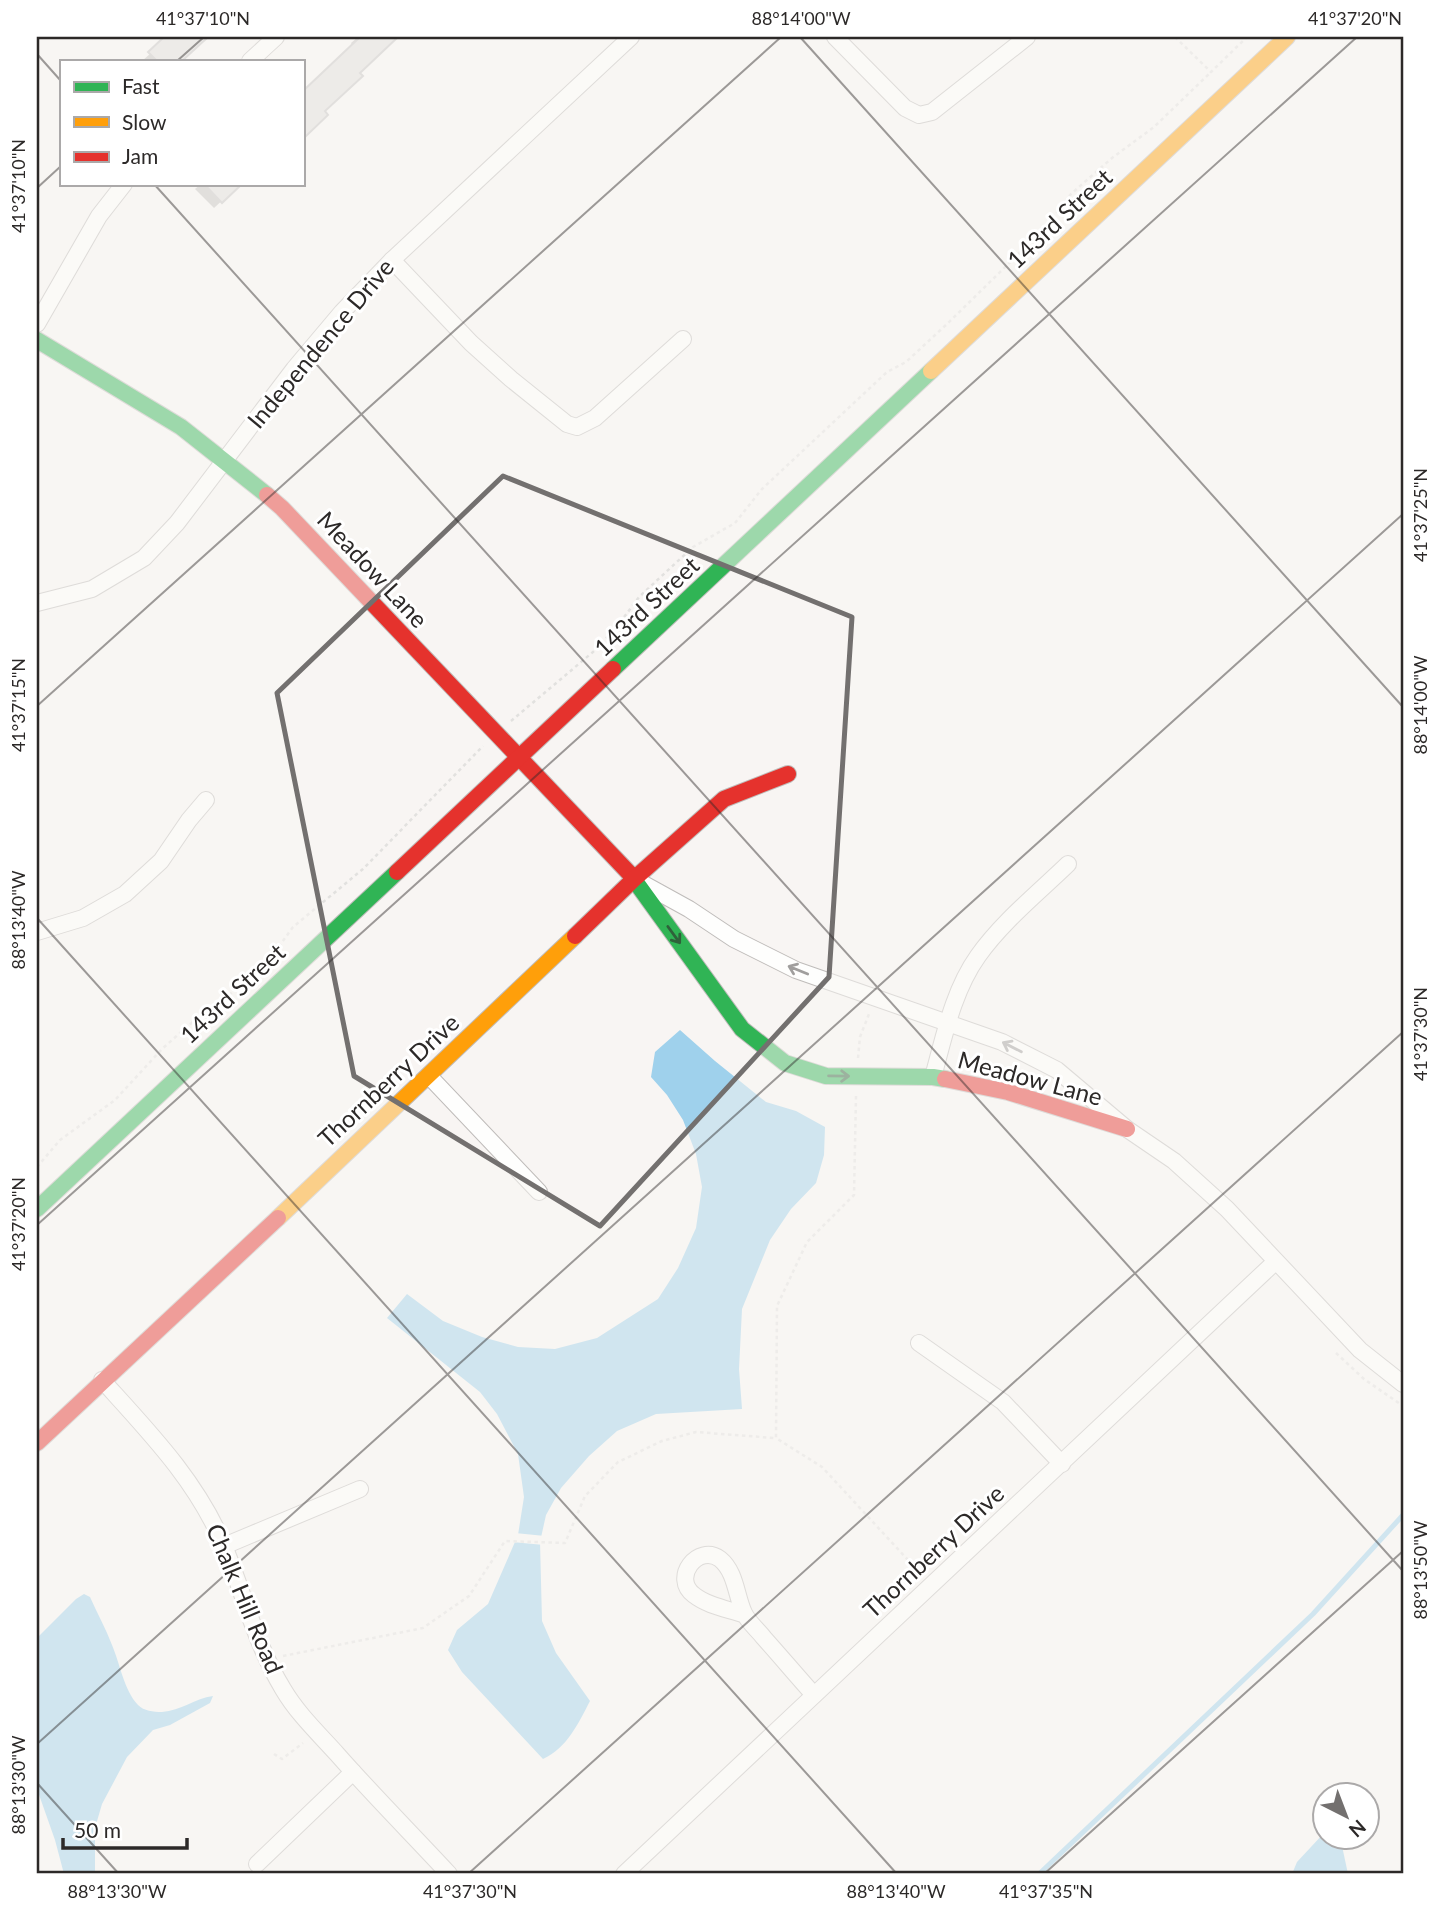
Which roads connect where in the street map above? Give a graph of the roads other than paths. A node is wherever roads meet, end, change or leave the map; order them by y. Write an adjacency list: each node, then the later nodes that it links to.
1 (276, 37): 6 (street)
2 (631, 37): 8 (street, Independence Drive)
3 (835, 37): 4 (street)
4 (1027, 37)
5 (1287, 37): 14 (street, 143rd Street)
6 (251, 60)
7 (122, 186): 9 (street)
8 (392, 260): 10 (street); 12 (street, Independence Drive)
9 (37, 324)
10 (683, 339)
11 (37, 340): 12 (street, Meadow Lane)
12 (225, 460): 13 (street, Independence Drive); 14 (street, Meadow Lane)
13 (37, 603)
14 (519, 758): 18 (street, Meadow Lane); 25 (street, 143rd Street)
15 (788, 774): 18 (street, Thornberry Drive)
16 (205, 800): 19 (street)
17 (1068, 864): 20 (street)
18 (634, 879): 20 (street, Meadow Lane, one-way to 18); 21 (street, Thornberry Drive); 22 (street, Meadow Lane, one-way to 22)
19 (37, 932)
20 (947, 1025): 22 (street); 23 (street, Meadow Lane, one-way to 20)
21 (429, 1076): 24 (street); 28 (street, Thornberry Drive)
22 (933, 1077): 23 (street, Meadow Lane)
23 (1127, 1129): 26 (street, Meadow Lane)
24 (539, 1192)
25 (37, 1209)
26 (1275, 1262): 29 (street, Meadow Lane); 31 (street, Thornberry Drive)
27 (919, 1343): 31 (street)
28 (102, 1381): 30 (street, Thornberry Drive); 33 (street, Chalk Hill Road)
29 (1403, 1384)
30 (37, 1443)
31 (1062, 1464): 35 (street, Thornberry Drive)
32 (360, 1489): 33 (street)
33 (224, 1546): 36 (street, Chalk Hill Road)
34 (745, 1615): 35 (street)
35 (814, 1695): 39 (street, Thornberry Drive)
36 (353, 1772): 37 (street); 38 (street, Chalk Hill Road)
37 (257, 1864)
38 (449, 1874)
39 (624, 1874)

